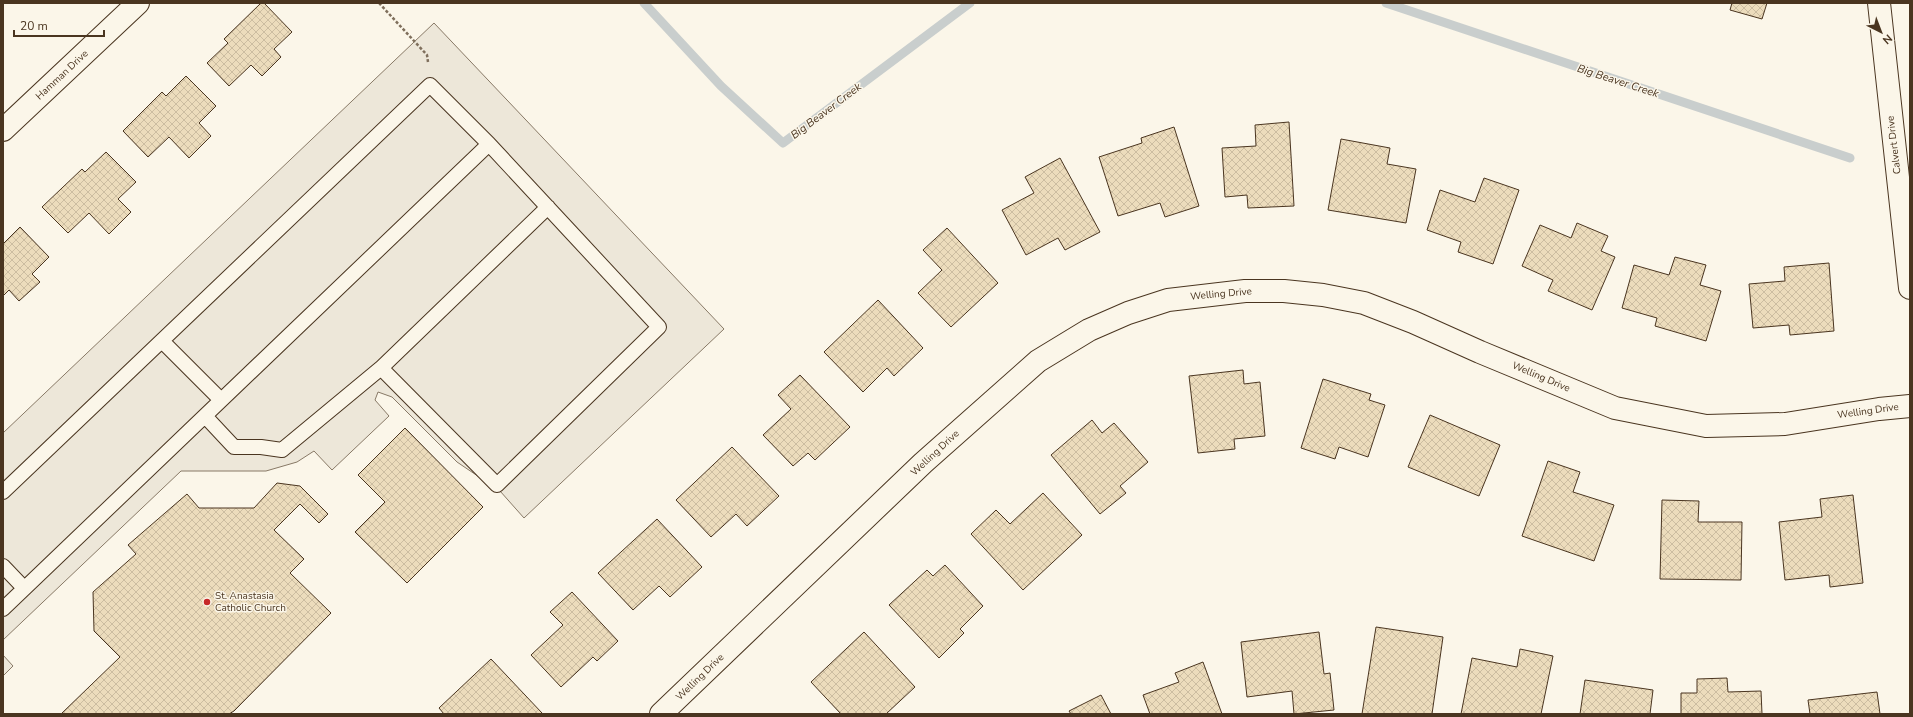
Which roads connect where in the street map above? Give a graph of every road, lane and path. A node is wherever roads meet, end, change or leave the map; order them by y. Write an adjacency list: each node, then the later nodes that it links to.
1 (138, 3): 5 (street, Hamman Drive)
2 (379, 3): 4 (path)
3 (1878, 3): 8 (street, Calvert Drive)
4 (430, 85): 6 (lane); 9 (lane)
5 (3, 130)
6 (489, 144): 7 (lane); 11 (lane)
7 (548, 208): 10 (lane); 10 (lane)
8 (1910, 288)
9 (162, 341): 11 (lane); 14 (lane)
10 (381, 368): 13 (lane)
11 (221, 400): 13 (lane)
12 (1910, 406): 18 (street, Welling Drive)
13 (205, 416): 16 (lane)
14 (3, 492)
15 (3, 566): 16 (lane)
16 (24, 588): 17 (lane)
17 (3, 609)
18 (661, 714)

